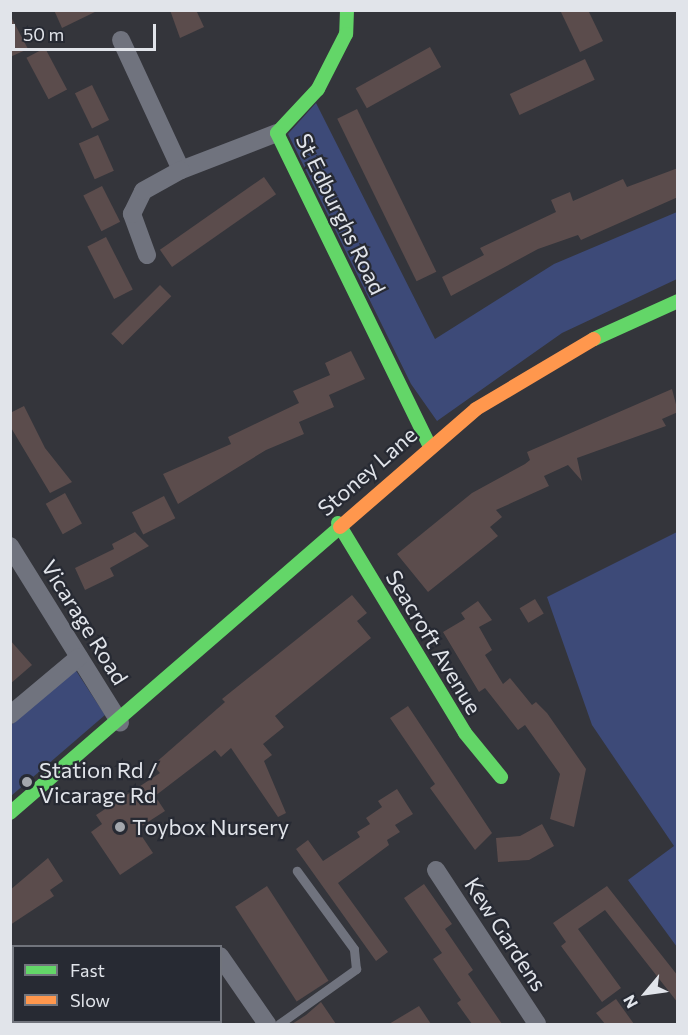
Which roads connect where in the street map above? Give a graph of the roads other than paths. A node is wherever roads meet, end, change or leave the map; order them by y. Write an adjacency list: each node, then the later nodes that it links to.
1 (346, 10): 3 (main road, St Edburghs Road)
2 (121, 40): 4 (street)
3 (277, 133): 4 (street); 7 (main road, St Edburghs Road)
4 (181, 170): 5 (street)
5 (147, 255)
6 (678, 301): 7 (main road, Stoney Lane)
7 (429, 445): 8 (main road, Stoney Lane)
8 (338, 523): 12 (main road, Stoney Lane); 13 (main road, Seacroft Avenue)
9 (10, 546): 10 (street, Vicarage Road)
10 (79, 657): 11 (street); 12 (street, Vicarage Road)
11 (10, 716)
12 (120, 723): 14 (main road, Stoney Lane)
13 (501, 777)
14 (10, 813)
15 (436, 870): 20 (street, Kew Gardens)
16 (297, 871): 19 (lane)
17 (222, 959): 18 (street)
18 (267, 1024)
19 (279, 1024)
20 (537, 1024)

